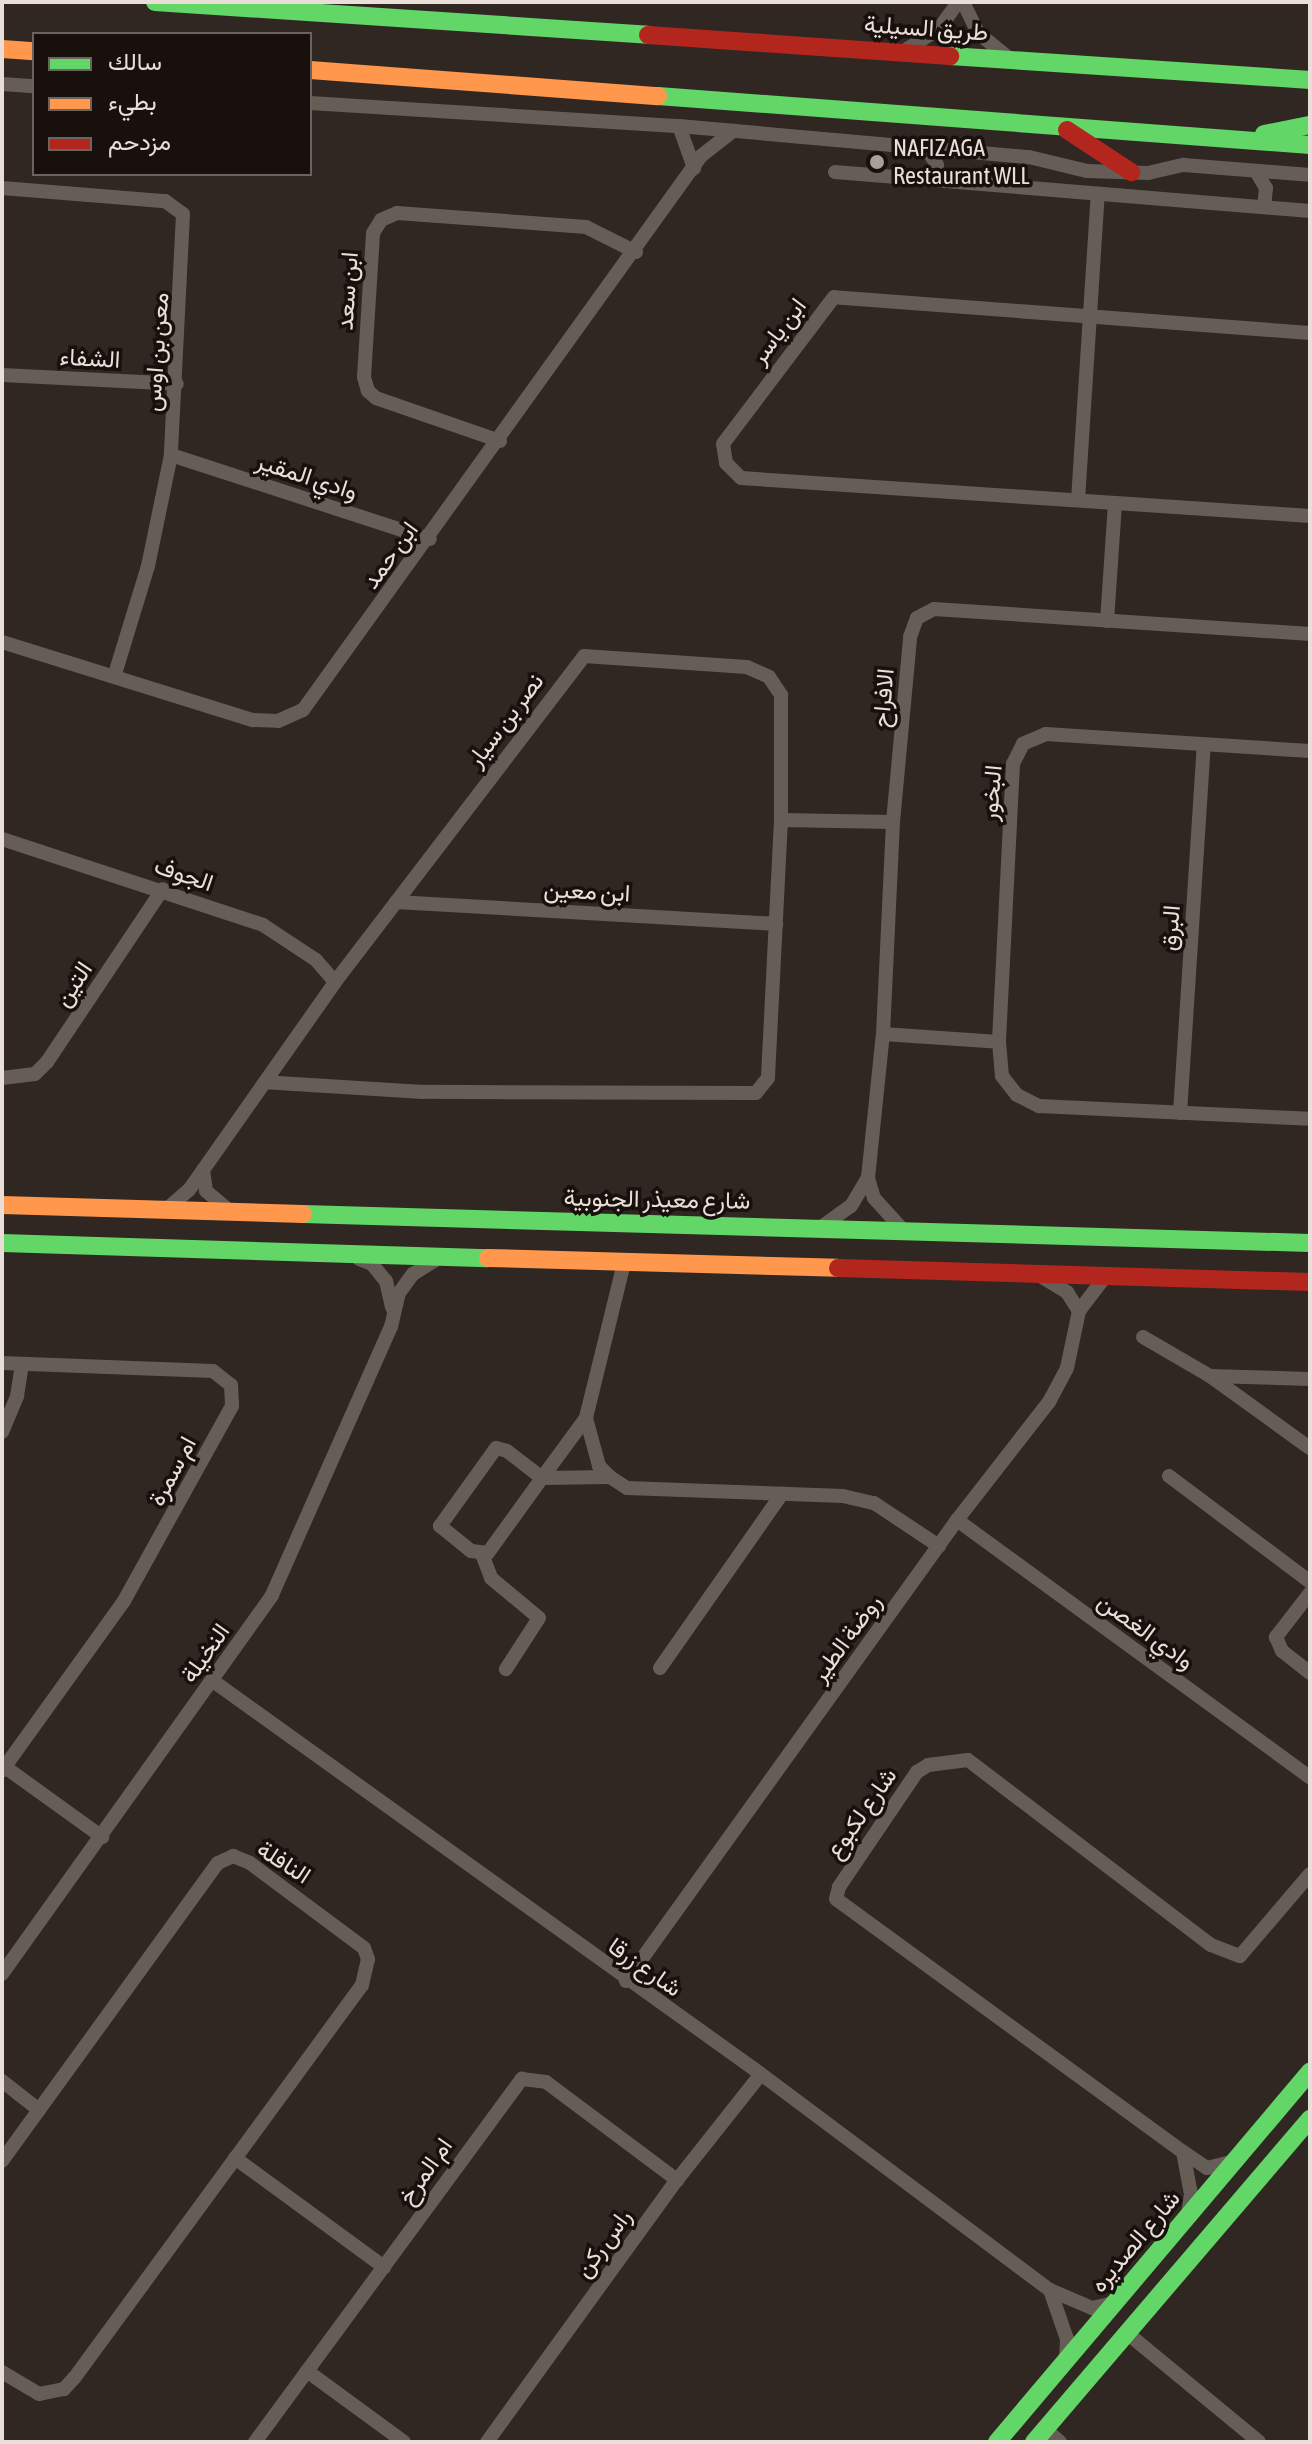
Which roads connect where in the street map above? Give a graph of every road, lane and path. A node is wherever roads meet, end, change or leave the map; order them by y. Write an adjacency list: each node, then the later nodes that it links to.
1 (155, 2): 5 (main road, طريق السيلية)
2 (960, 2): 5 (street); 6 (street)
3 (2, 49): 4 (main road)
4 (32, 51)
5 (903, 51): 6 (main road, طريق السيلية)
6 (1009, 58): 8 (main road, طريق السيلية)
7 (312, 70): 14 (main road)
8 (1310, 80)
9 (2, 84): 10 (street)
10 (32, 86)
11 (312, 103): 13 (street)
12 (1310, 125): 16 (main road)
13 (679, 126): 15 (street); 20 (street)
14 (1065, 128): 16 (main road); 23 (main road)
15 (733, 131): 18 (street); 20 (street, ابن حمد)
16 (1238, 140): 17 (main road)
17 (1310, 145)
18 (926, 148): 19 (street); 26 (street)
19 (956, 151): 23 (street); 26 (street)
20 (694, 168): 31 (street, ابن حمد)
21 (1256, 171): 23 (street); 24 (street); 29 (street)
22 (835, 172): 26 (street)
23 (1131, 172)
24 (1287, 173): 25 (street); 29 (street)
25 (1310, 175)
26 (940, 181): 28 (street)
27 (2, 188): 35 (street, معن بن اوس)
28 (1098, 194): 29 (street); 32 (street)
29 (1269, 207): 30 (street)
30 (1310, 211)
31 (636, 252): 36 (street, ابن حمد); 36 (street, ابن سعد)
32 (1089, 316): 33 (street, ابن ياسر); 38 (street); 38 (street, ابن ياسر)
33 (1310, 333)
34 (2, 375): 35 (street, الشفاء)
35 (177, 384): 37 (street, معن بن اوس)
36 (500, 441): 41 (street, ابن حمد)
37 (171, 455): 41 (street, وادي المقير); 45 (street, معن بن اوس)
38 (1078, 500): 39 (street, ابن ياسر)
39 (1115, 504): 40 (street, ابن ياسر); 42 (street)
40 (1310, 516)
41 (430, 539): 45 (street, ابن حمد)
42 (1107, 621): 43 (street, الافراح); 49 (street, الافراح)
43 (1310, 634)
44 (2, 642): 45 (street, ابن حمد)
45 (115, 674)
46 (1204, 746): 47 (street, البخور); 56 (street, البخور); 59 (street, البرق)
47 (1310, 751)
48 (781, 820): 49 (street); 52 (street, نصر بن سيار); 53 (street, نصر بن سيار)
49 (893, 822): 55 (street, الافراح)
50 (2, 839): 51 (street, الجوف)
51 (163, 889): 54 (street, الجوف); 57 (street, التين)
52 (396, 902): 53 (street, ابن معين); 54 (street, نصر بن سيار)
53 (776, 924): 58 (street, نصر بن سيار)
54 (335, 982): 58 (street, نصر بن سيار)
55 (883, 1034): 56 (street); 62 (street, الافراح)
56 (999, 1042): 59 (street, البخور)
57 (2, 1078)
58 (266, 1082): 61 (street, نصر بن سيار)
59 (1180, 1113): 60 (street, البخور)
60 (1310, 1119)
61 (203, 1170): 64 (street, نصر بن سيار); 65 (street)
62 (868, 1178): 66 (street, الافراح); 67 (street)
63 (2, 1205): 64 (main road, شارع معيذر الجنوبية)
64 (168, 1208): 65 (main road, شارع معيذر الجنوبية)
65 (229, 1210): 66 (main road, شارع معيذر الجنوبية)
66 (822, 1227): 67 (main road, شارع معيذر الجنوبية)
67 (903, 1230): 69 (main road, شارع معيذر الجنوبية)
68 (2, 1243): 70 (main road)
69 (1310, 1243)
70 (343, 1254): 71 (main road); 77 (street)
71 (441, 1257): 72 (main road); 77 (street, النخيلة)
72 (624, 1263): 73 (main road); 83 (street)
73 (1040, 1276): 74 (main road); 76 (street)
74 (1105, 1277): 75 (main road); 76 (street, روضة الطير)
75 (1310, 1282)
76 (1079, 1311): 90 (street, روضة الطير)
77 (391, 1327): 98 (street, النخيلة)
78 (1143, 1337): 81 (street)
79 (2, 1363): 80 (street, ام سمرة)
80 (22, 1365): 84 (street); 99 (street, ام سمرة)
81 (1210, 1376): 82 (street); 85 (street)
82 (1310, 1379)
83 (586, 1418): 87 (street); 88 (street)
84 (2, 1432)
85 (1310, 1448)
86 (1169, 1476): 93 (street)
87 (610, 1477): 88 (street); 89 (street)
88 (542, 1478): 92 (street); 92 (street)
89 (782, 1494): 91 (street); 95 (street)
90 (957, 1520): 91 (street, روضة الطير); 100 (street, وادي الغصن)
91 (939, 1546): 104 (street, روضة الطير)
92 (482, 1554): 96 (street)
93 (1310, 1582)
94 (1310, 1593): 97 (street)
95 (660, 1668)
96 (506, 1669)
97 (1310, 1673)
98 (213, 1681): 101 (street, النخيلة); 104 (street, شارع زرقا)
99 (4, 1769): 101 (street, ام سمرة)
100 (1310, 1777)
101 (102, 1837): 103 (street, النخيلة)
102 (1310, 1874): 110 (street, شارع لكبوع)
103 (2, 1974)
104 (626, 1981): 106 (street, شارع زرقا)
105 (1310, 2072): 112 (main road, شارع الصديره)
106 (761, 2074): 114 (street, راس ركن); 117 (street, شارع زرقا)
107 (2, 2081): 108 (street)
108 (39, 2110): 111 (street, النافلة); 113 (street, النافلة)
109 (1310, 2119): 119 (main road)
110 (1183, 2152): 112 (street, شارع لكبوع); 115 (street)
111 (235, 2158): 116 (street); 122 (street, النافلة)
112 (1236, 2159): 115 (main road, شارع الصديره)
113 (2, 2161)
114 (677, 2180): 116 (street, ام المرخ); 126 (street, راس ركن)
115 (1187, 2217): 118 (main road, شارع الصديره)
116 (384, 2267): 121 (street, ام المرخ)
117 (1050, 2290): 118 (street, شارع زرقا); 120 (street)
118 (1115, 2302): 120 (main road, شارع الصديره)
119 (1127, 2333): 123 (main road); 129 (street)
120 (1066, 2362): 127 (main road, شارع الصديره)
121 (307, 2371): 124 (street, ام المرخ); 125 (street)
122 (2, 2372)
123 (1040, 2436): 128 (street)
124 (255, 2442)
125 (404, 2442)
126 (487, 2442)
127 (997, 2442)
128 (1060, 2442)
129 (1259, 2442)

